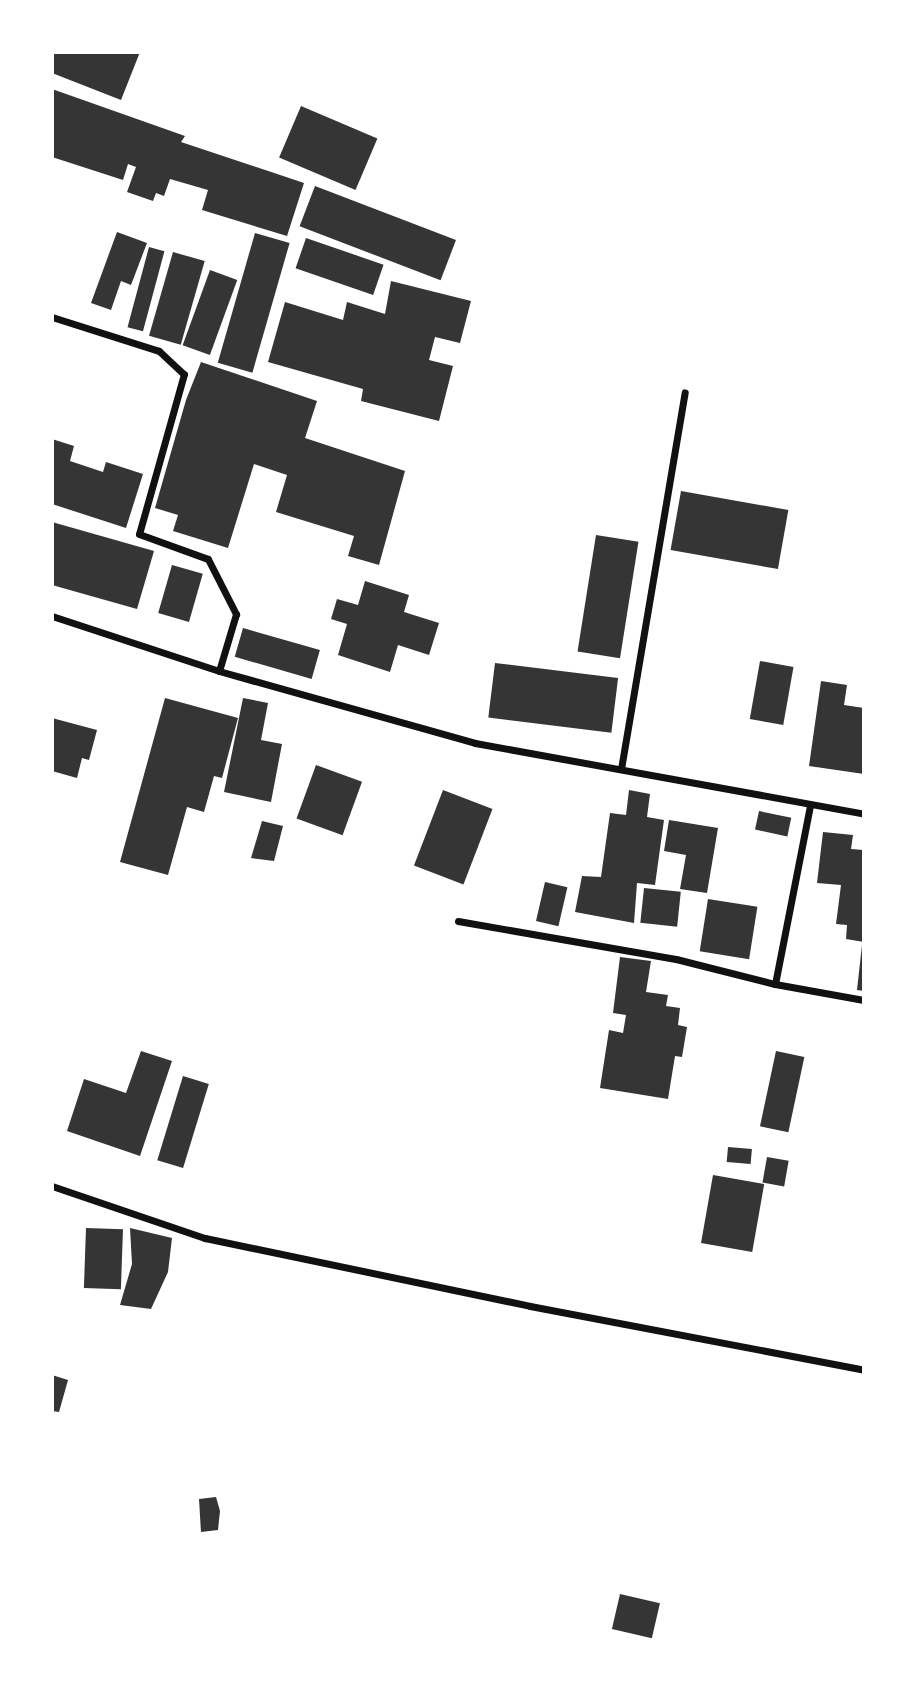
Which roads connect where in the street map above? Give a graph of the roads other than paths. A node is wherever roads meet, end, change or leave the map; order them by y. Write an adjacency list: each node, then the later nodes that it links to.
1 (52, 317): 4 (street)
2 (685, 392): 5 (street)
3 (52, 616): 4 (street)
4 (219, 671): 5 (street)
5 (621, 769): 6 (street)
6 (810, 805): 7 (street); 9 (street)
7 (863, 814)
8 (458, 921): 9 (street)
9 (775, 984): 10 (street)
10 (863, 1000)
11 (52, 1186): 12 (street)
12 (863, 1370)

